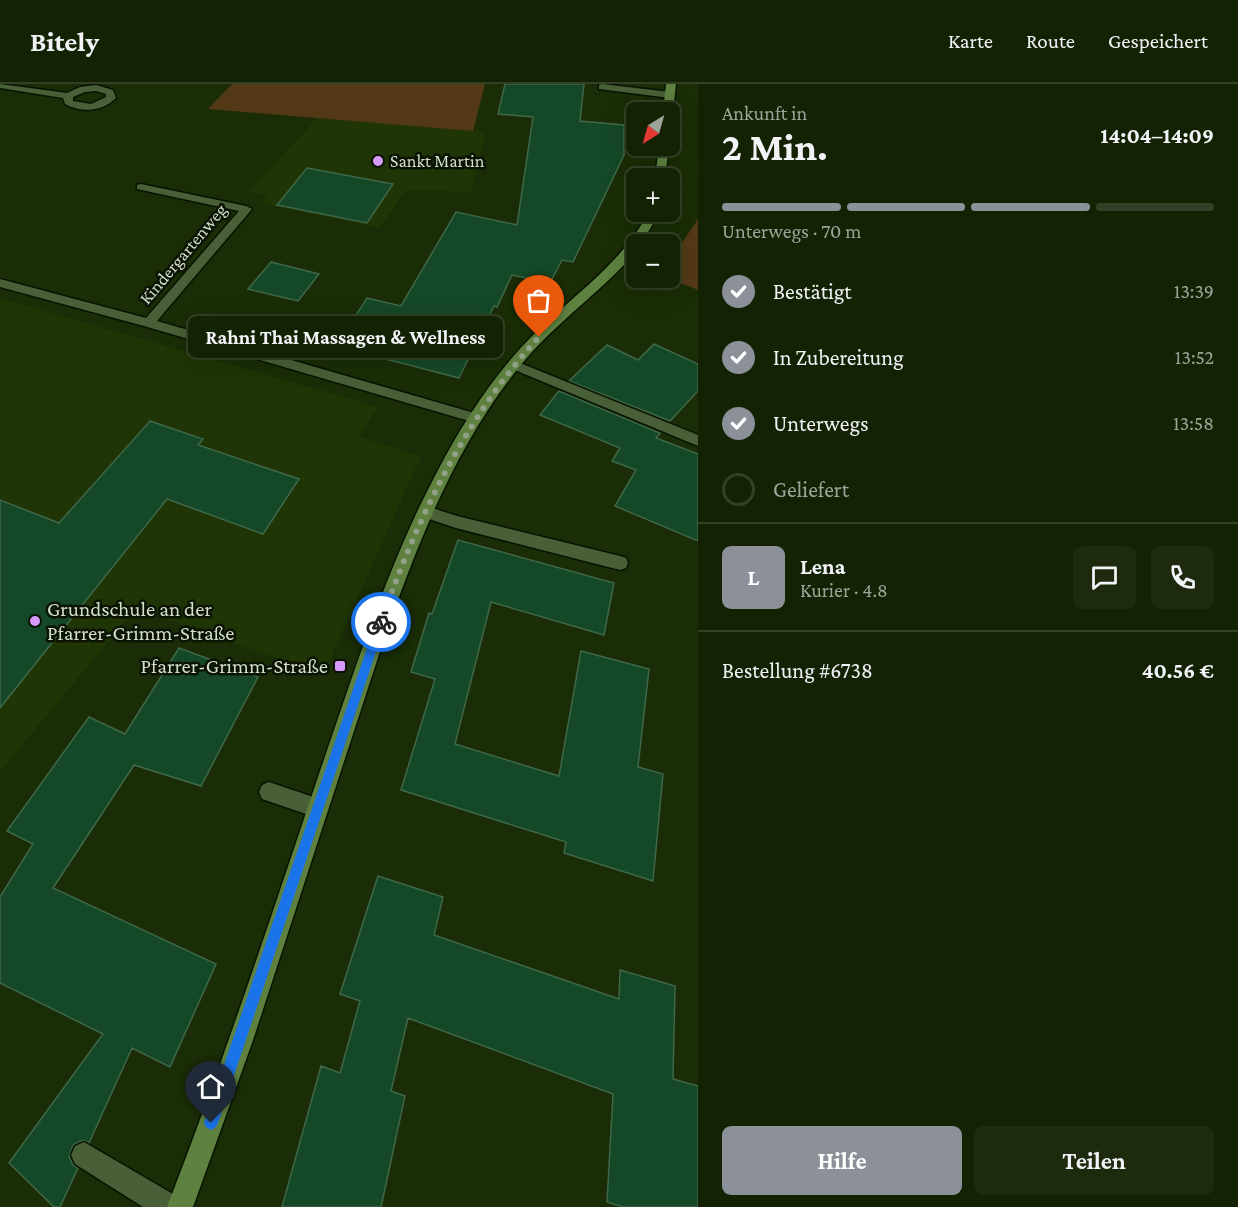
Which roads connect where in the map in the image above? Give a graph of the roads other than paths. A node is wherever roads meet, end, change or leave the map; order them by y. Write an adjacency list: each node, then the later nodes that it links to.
1 (671, 84): 4 (main road)
2 (0, 85): 5 (street)
3 (602, 87): 4 (street)
4 (670, 95): 6 (main road)
5 (68, 96)
6 (669, 102)
7 (141, 187): 10 (street, Kindergartenweg)
8 (648, 222): 11 (main road)
9 (0, 283): 10 (street)
10 (149, 323): 12 (street)
11 (514, 365): 12 (main road); 13 (street)
12 (476, 418): 14 (main road)
13 (698, 441)
14 (426, 512): 15 (street); 17 (main road)
15 (620, 563)
16 (269, 792): 17 (street)
17 (318, 808): 20 (main road)
18 (84, 1155): 19 (street)
19 (168, 1207)
20 (180, 1207)

